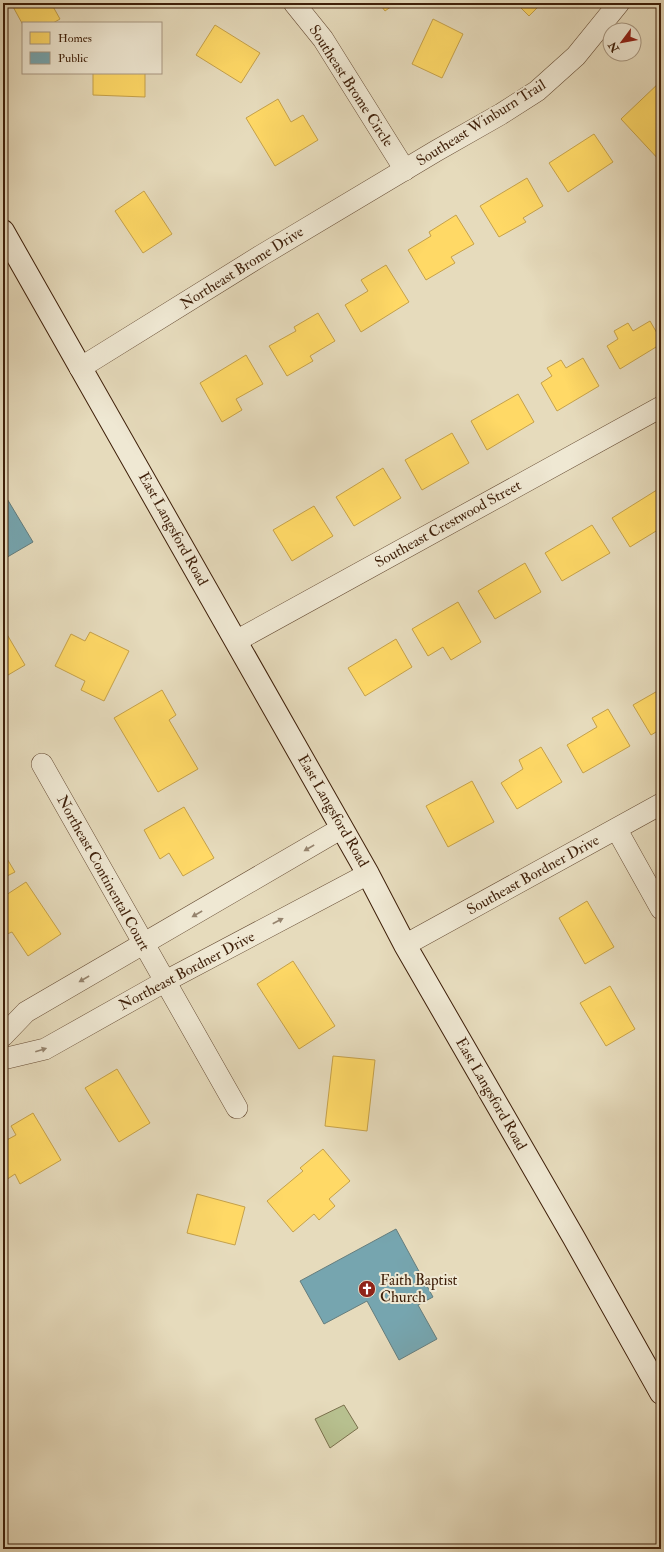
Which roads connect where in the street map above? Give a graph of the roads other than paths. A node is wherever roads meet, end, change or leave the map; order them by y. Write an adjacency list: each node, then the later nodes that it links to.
1 (294, 3): 3 (street, Southeast Brome Circle)
2 (619, 3): 3 (street, Southeast Winburn Trail)
3 (405, 170): 5 (street, Northeast Brome Drive)
4 (3, 231): 5 (street, East Langsford Road)
5 (80, 368): 7 (street, East Langsford Road)
6 (661, 407): 7 (street, Southeast Crestwood Street)
7 (236, 641): 10 (street, East Langsford Road)
8 (42, 764): 14 (street, Northeast Continental Court)
9 (661, 804): 11 (street, Southeast Bordner Drive)
10 (342, 828): 12 (street, East Langsford Road); 14 (street, one-way to 14)
11 (617, 830): 13 (street); 15 (street, Southeast Bordner Drive)
12 (368, 874): 15 (street, East Langsford Road); 16 (street, Northeast Bordner Drive, one-way to 12)
13 (661, 909)
14 (144, 945): 16 (street, Northeast Continental Court); 17 (street, one-way to 17)
15 (405, 945): 20 (street, East Langsford Road)
16 (164, 982): 18 (street, Northeast Bordner Drive, one-way to 16); 19 (street, Northeast Continental Court)
17 (3, 1036)
18 (3, 1059)
19 (237, 1108)
20 (661, 1393)

